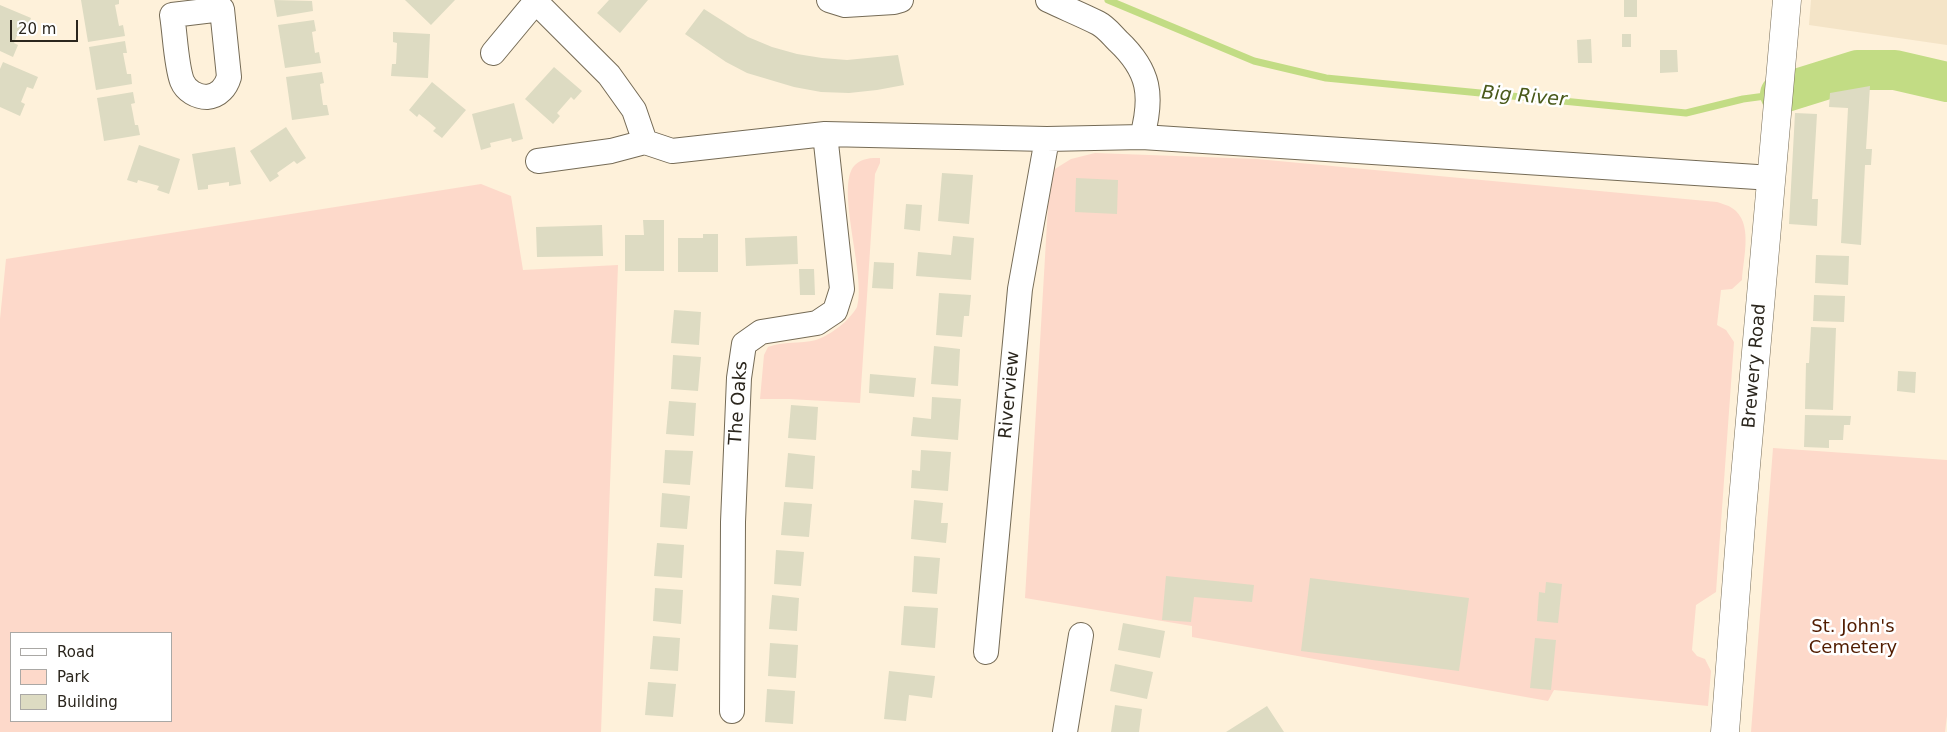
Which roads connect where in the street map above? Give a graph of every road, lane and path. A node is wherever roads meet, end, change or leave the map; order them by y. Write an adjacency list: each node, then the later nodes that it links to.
1 (536, 0): 6 (street); 10 (street)
2 (829, 0): 3 (street)
3 (901, 0)
4 (1048, 0): 8 (street)
5 (1787, 0): 12 (street, Brewery Road)
6 (492, 53)
7 (825, 134): 9 (street); 10 (street); 15 (street, The Oaks)
8 (1142, 136): 9 (street); 12 (street)
9 (1047, 139): 14 (street, Riverview)
10 (645, 142): 11 (street)
11 (538, 161)
12 (1772, 178): 17 (street, Brewery Road)
13 (1081, 635): 16 (street)
14 (986, 652)
15 (732, 711)
16 (1065, 732)
17 (1724, 732)

